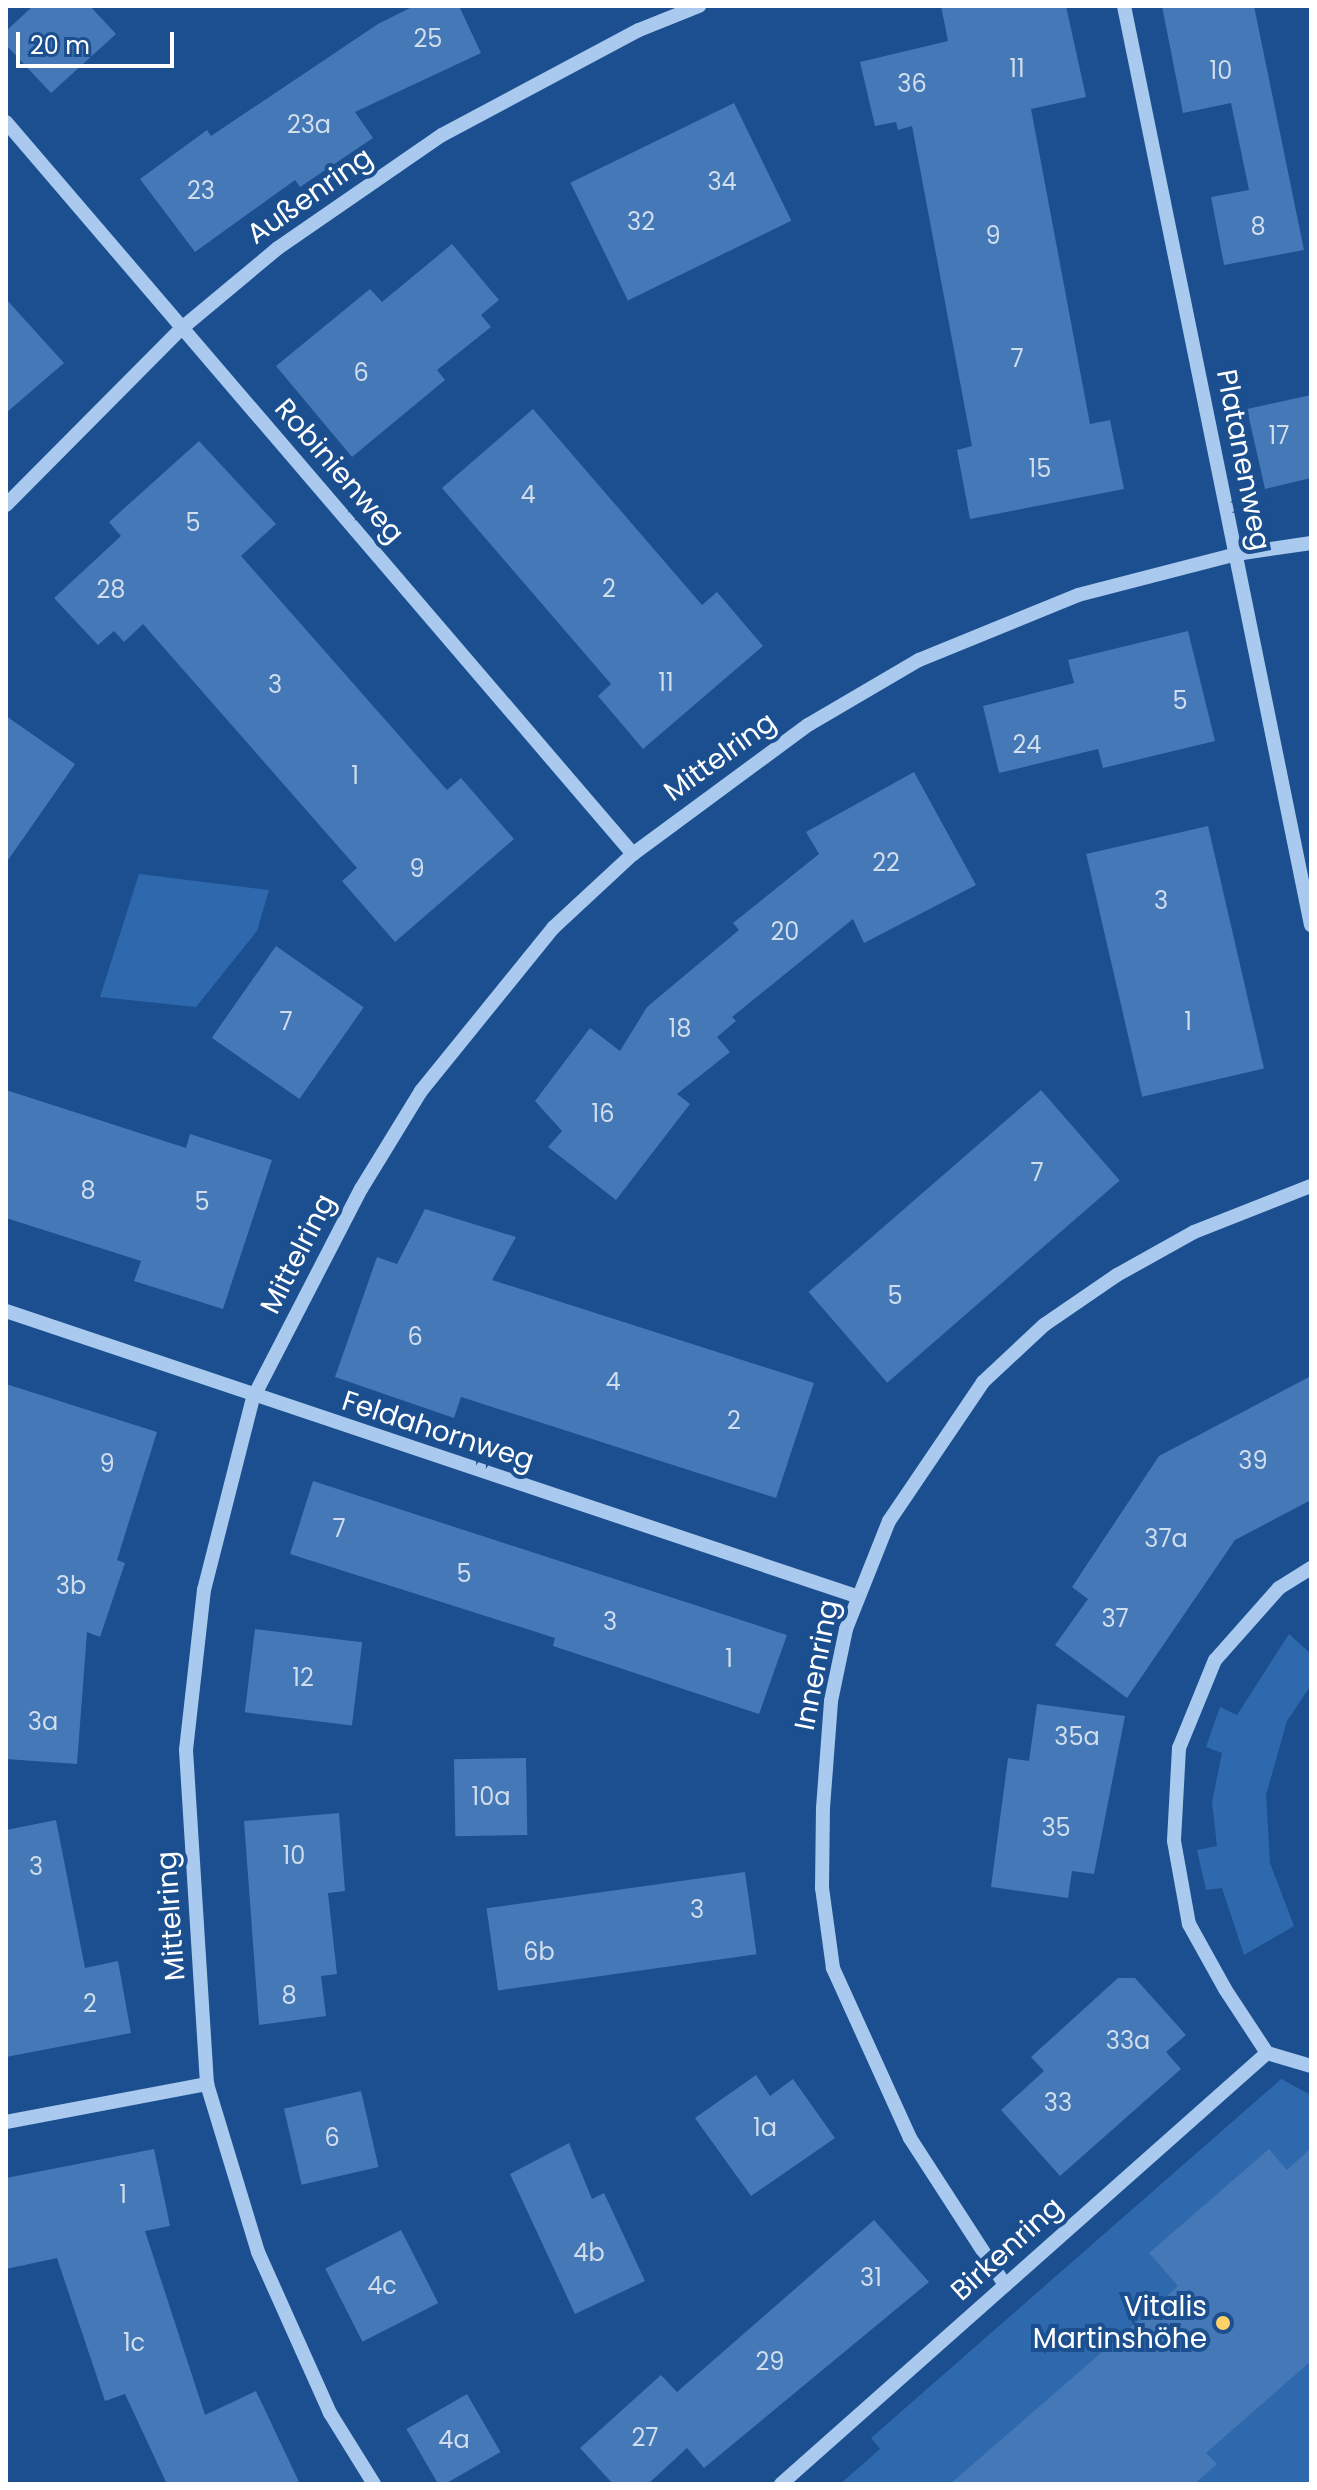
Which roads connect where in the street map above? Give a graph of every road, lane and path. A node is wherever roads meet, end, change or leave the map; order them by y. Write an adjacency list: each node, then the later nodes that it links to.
1 (699, 6): 4 (street, Außenring)
2 (1124, 6): 7 (street, Platanenweg)
3 (6, 122): 4 (street, Robinienweg)
4 (182, 328): 5 (street, Außenring); 8 (street, Robinienweg)
5 (6, 505)
6 (1311, 543): 7 (street, Mittelring)
7 (1236, 554): 8 (street, Mittelring); 9 (street, Platanenweg)
8 (633, 854): 12 (street, Mittelring)
9 (1311, 925)
10 (1311, 1186): 14 (street, Innenring)
11 (6, 1311): 12 (street, Feldahornweg)
12 (253, 1398): 14 (street, Feldahornweg); 17 (street, Mittelring)
13 (1311, 1568): 15 (street)
14 (856, 1596): 19 (street, Innenring)
15 (1267, 2053): 16 (street); 19 (street, Birkenring)
16 (1311, 2066)
17 (207, 2084): 18 (street); 20 (street, Mittelring)
18 (6, 2122)
19 (1005, 2285): 21 (street, Birkenring)
20 (374, 2484)
21 (781, 2484)

